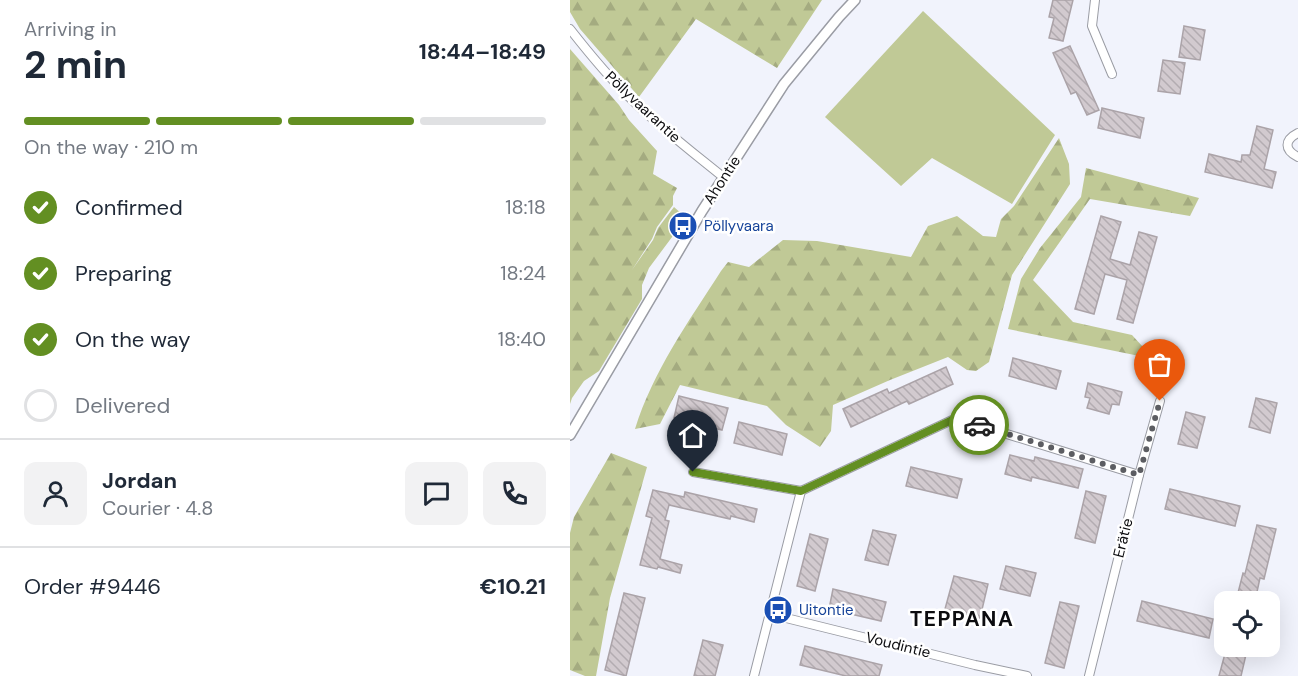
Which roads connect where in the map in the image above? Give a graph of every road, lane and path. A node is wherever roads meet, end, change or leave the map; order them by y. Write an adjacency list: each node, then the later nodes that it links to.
1 (855, 0): 7 (street, Ahontie)
2 (1095, 0): 4 (street)
3 (570, 29): 7 (street, Pöllyvaarantie)
4 (1112, 74)
5 (1298, 133): 6 (street)
6 (1298, 157)
7 (723, 177): 9 (street, Ahontie)
8 (1160, 401): 11 (street, Erätie)
9 (570, 435)
10 (693, 472): 12 (street)
11 (1139, 475): 12 (street); 16 (street, Erätie)
12 (801, 491): 13 (street)
13 (770, 614): 14 (street); 15 (street, Voudintie)
14 (753, 676)
15 (1027, 676)
16 (1089, 676)

